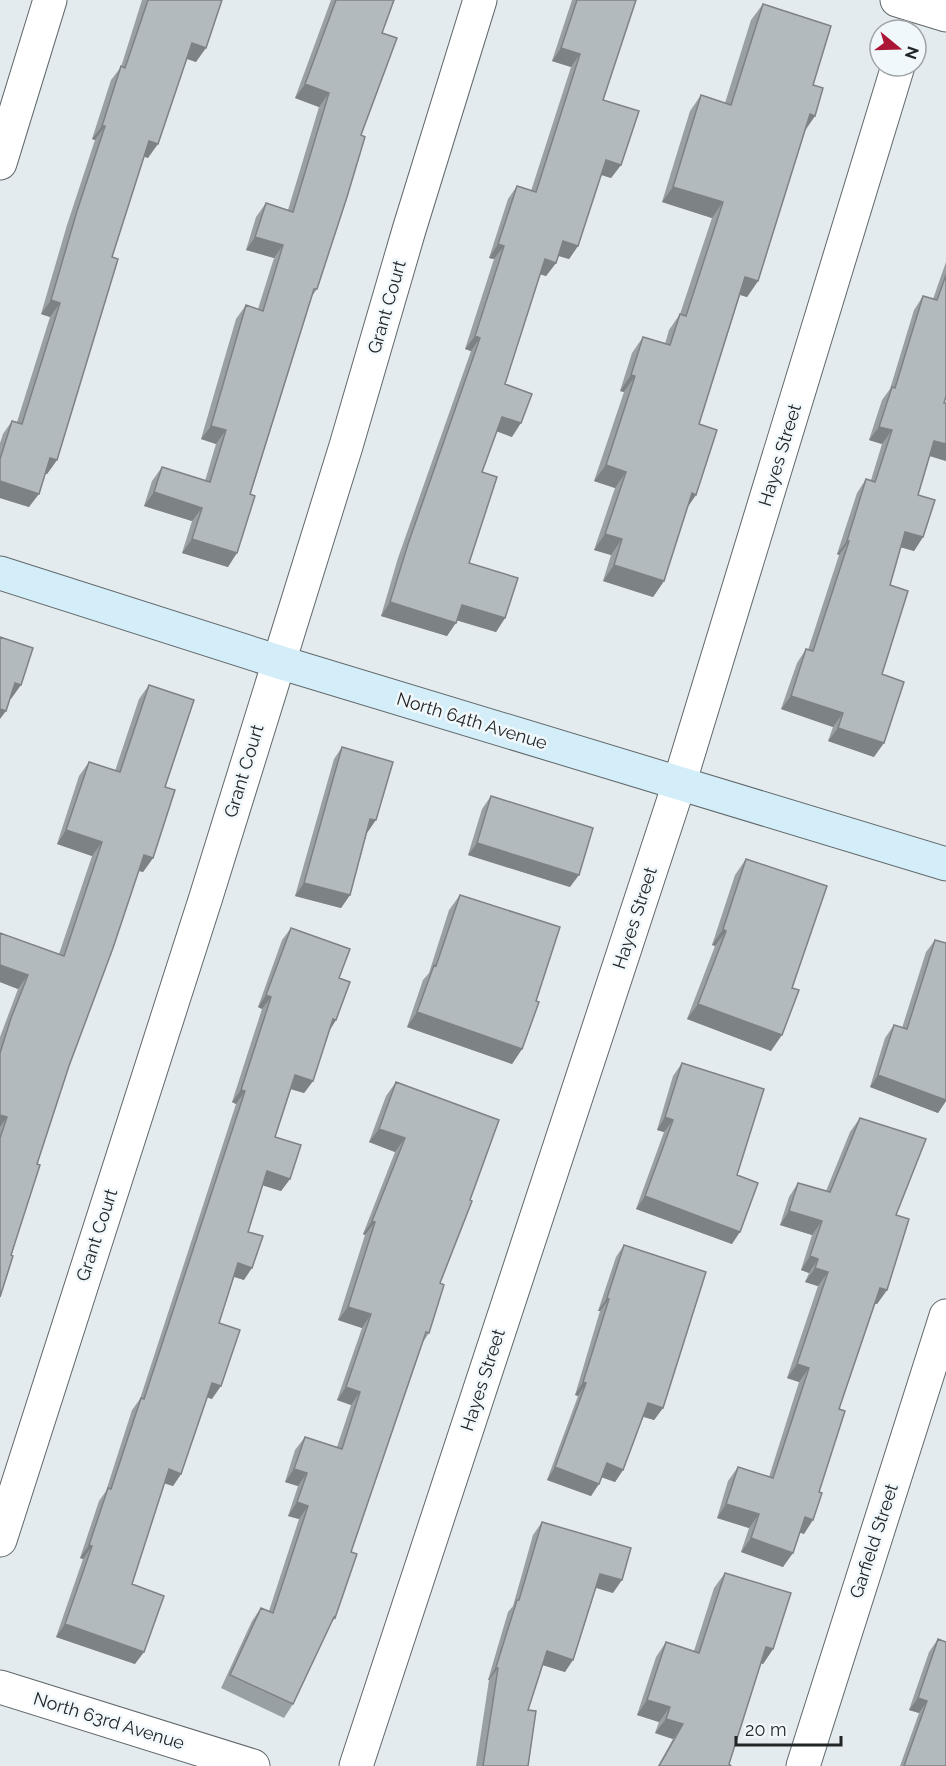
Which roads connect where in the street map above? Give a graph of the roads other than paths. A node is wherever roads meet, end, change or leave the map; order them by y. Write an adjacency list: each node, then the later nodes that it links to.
1 (50, 0): 4 (street)
2 (480, 0): 6 (street, Grant Court)
3 (894, 78): 7 (street, Hayes Street)
4 (0, 163)
5 (0, 573): 6 (street, North 64th Avenue)
6 (279, 662): 7 (street, North 64th Avenue); 10 (street, Grant Court)
7 (679, 784): 8 (street, North 64th Avenue); 13 (street, Hayes Street)
8 (946, 864)
9 (946, 1316): 14 (street, Garfield Street)
10 (0, 1540)
11 (0, 1687): 12 (street, North 63rd Avenue)
12 (253, 1766)
13 (356, 1766)
14 (803, 1766)

